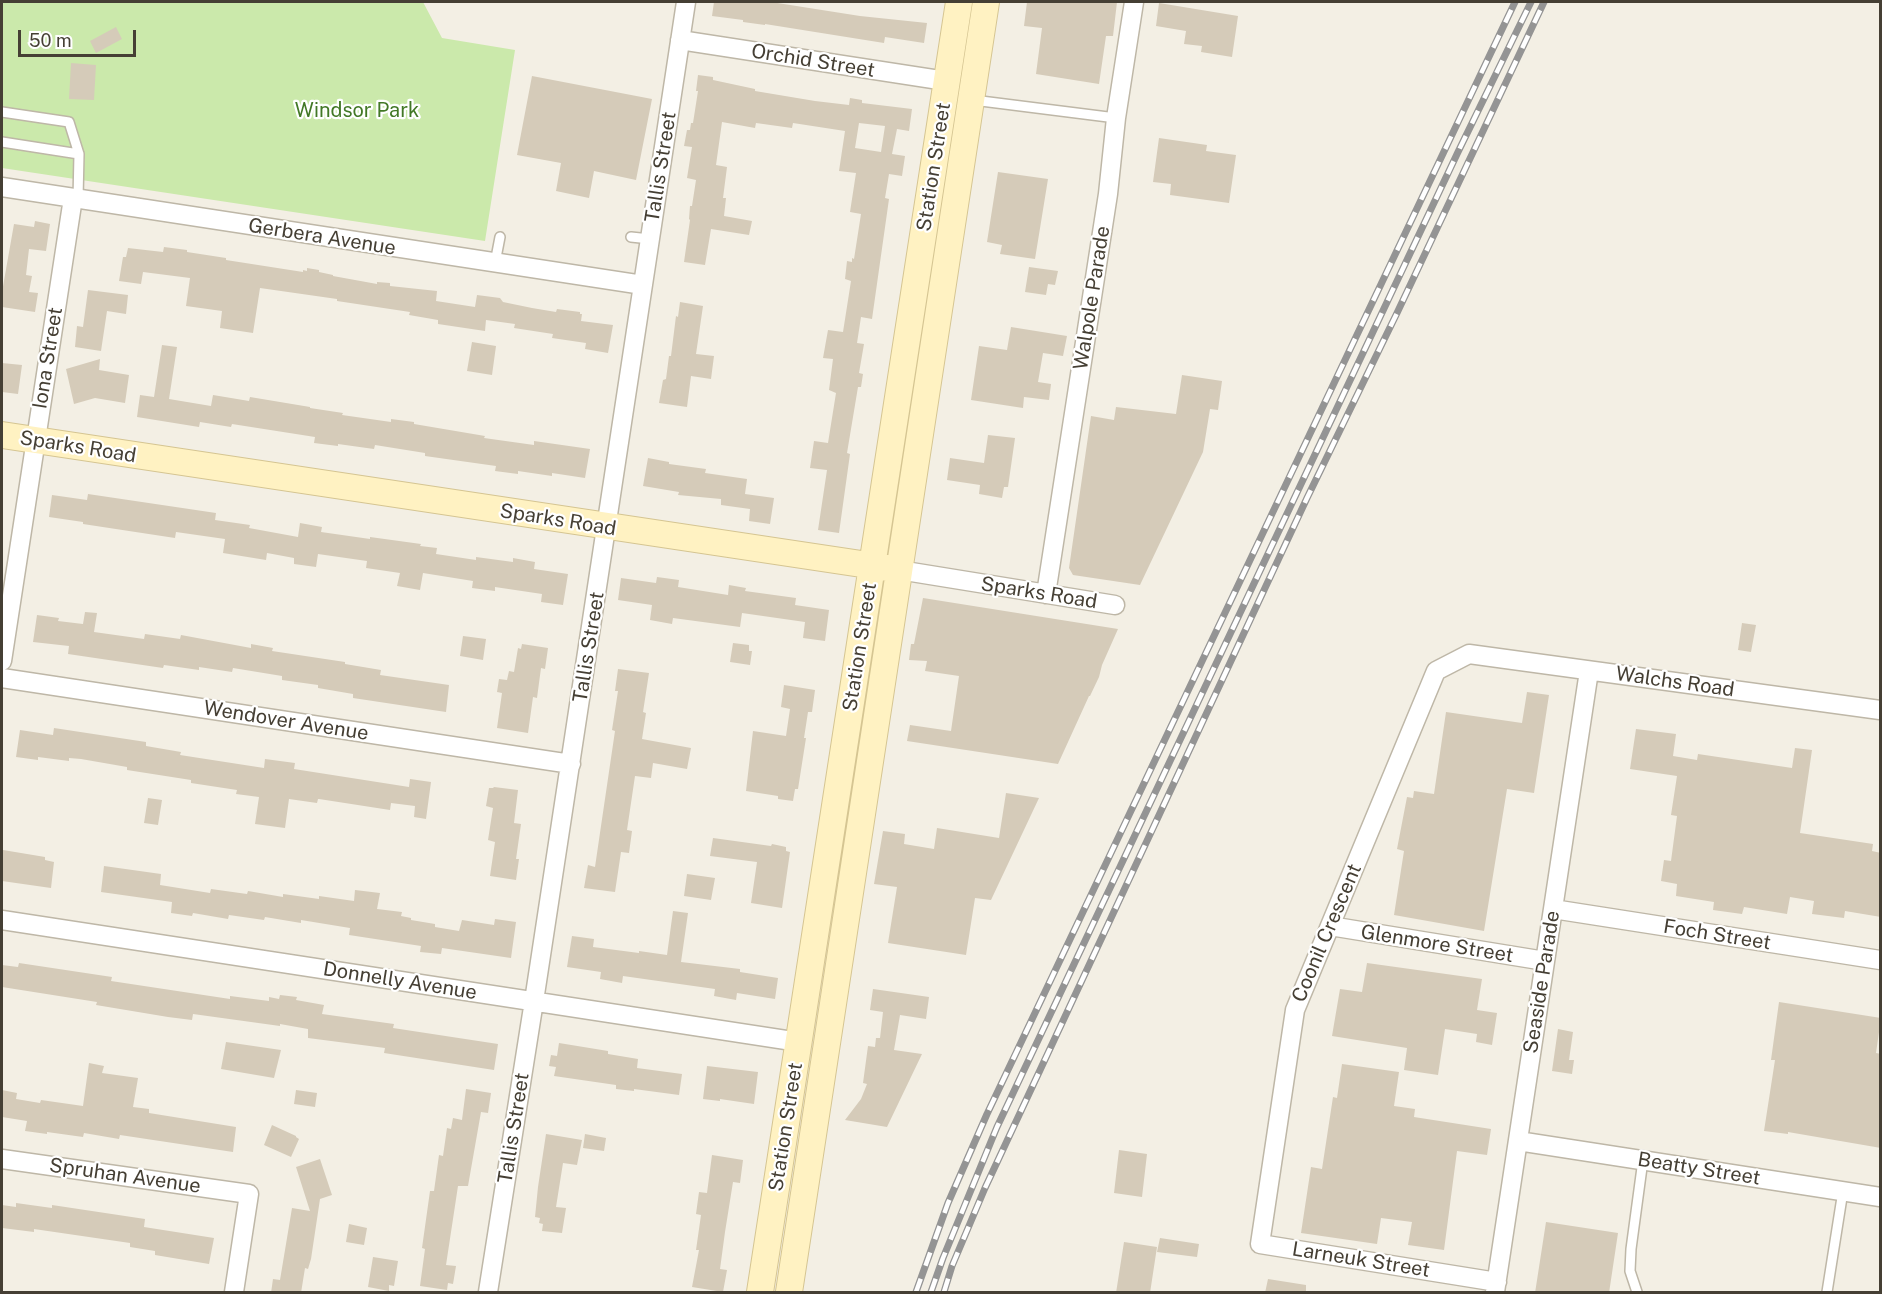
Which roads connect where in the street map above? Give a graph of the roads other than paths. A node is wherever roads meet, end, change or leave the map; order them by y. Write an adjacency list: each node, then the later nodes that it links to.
1 (686, 2): 5 (street, Tallis Street)
2 (959, 2): 6 (main road, Station Street)
3 (986, 2): 7 (main road, Station Street)
4 (1134, 2): 9 (street, Walpole Parade)
5 (680, 40): 6 (street, Orchid Street); 16 (street, Tallis Street)
6 (946, 81): 22 (main road, Station Street)
7 (971, 100): 9 (lane); 23 (main road, Station Street)
8 (2, 112): 11 (lane)
9 (1116, 118): 24 (street, Walpole Parade)
10 (2, 142): 11 (lane)
11 (79, 154): 13 (lane)
12 (2, 187): 13 (street, Gerbera Avenue)
13 (76, 198): 17 (street, Gerbera Avenue); 20 (street, Iona Street)
14 (500, 237): 17 (lane)
15 (631, 237): 16 (lane)
16 (650, 239): 18 (street, Tallis Street)
17 (495, 263): 18 (street, Gerbera Avenue)
18 (643, 285): 21 (street, Tallis Street)
19 (2, 435): 20 (main road, Sparks Road)
20 (35, 441): 21 (main road, Sparks Road); 27 (street, Iona Street)
21 (607, 527): 22 (main road, Sparks Road); 31 (street, Tallis Street)
22 (873, 566): 23 (main road, Sparks Road); 38 (main road, Station Street)
23 (899, 570): 24 (street, Sparks Road); 49 (main road, Station Street)
24 (1046, 594): 25 (street, Sparks Road)
25 (1114, 605)
26 (1469, 654): 28 (street, Walchs Road); 34 (street, Coonil Crescent)
27 (2, 662)
28 (1589, 670): 30 (street, Walchs Road); 32 (street, Seaside Parade)
29 (2, 678): 31 (street, Wendover Avenue)
30 (1881, 711)
31 (571, 764): 37 (street, Tallis Street)
32 (1553, 909): 35 (street, Foch Street); 36 (street, Seaside Parade)
33 (2, 920): 37 (street, Donnelly Avenue)
34 (1330, 926): 36 (street, Glenmore Street); 44 (street, Coonil Crescent)
35 (1881, 960)
36 (1545, 961): 39 (street, Seaside Parade)
37 (534, 1001): 38 (street, Donnelly Avenue); 47 (street, Tallis Street)
38 (799, 1042): 48 (main road, Station Street)
39 (1518, 1141): 41 (street, Beatty Street); 45 (street, Seaside Parade)
40 (2, 1159): 46 (street, Spruhan Avenue)
41 (1643, 1160): 42 (street, Beatty Street); 50 (lane)
42 (1843, 1191): 43 (street, Beatty Street); 51 (lane)
43 (1881, 1197)
44 (1260, 1244): 45 (street, Larneuk Street)
45 (1496, 1287)
46 (234, 1293)
47 (488, 1293)
48 (760, 1293)
49 (789, 1293)
50 (1637, 1293)
51 (1827, 1293)

